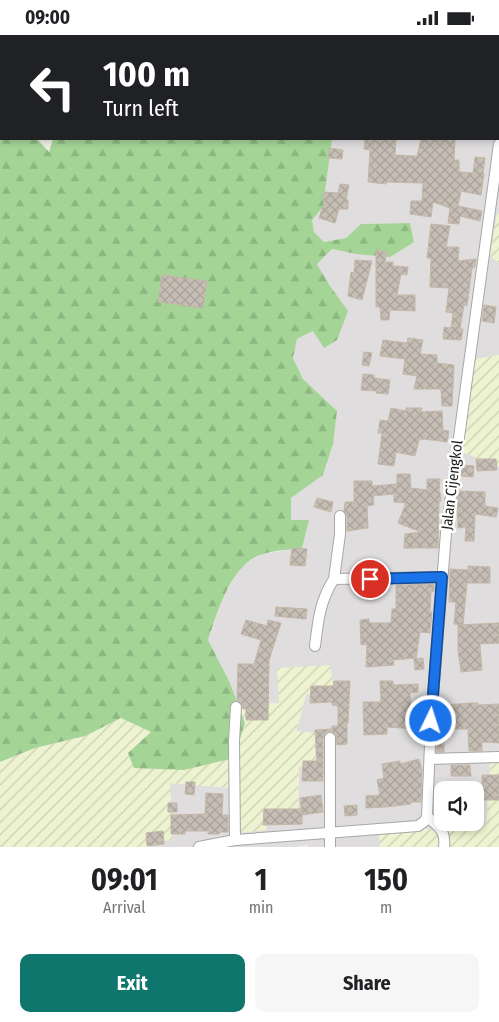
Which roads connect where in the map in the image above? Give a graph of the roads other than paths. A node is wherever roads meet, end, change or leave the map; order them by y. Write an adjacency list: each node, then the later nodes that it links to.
1 (499, 144): 2 (street, Jalan Cijengkol)
2 (496, 189): 4 (street, Jalan Cijengkol)
3 (340, 516): 5 (street)
4 (442, 577): 5 (street); 10 (street, Jalan Cijengkol)
5 (334, 579): 6 (street)
6 (315, 646)
7 (236, 707): 13 (street)
8 (330, 738): 12 (street)
9 (499, 757): 10 (street)
10 (430, 759): 11 (street, Jalan Cijengkol)
11 (427, 816): 12 (street); 16 (street)
12 (329, 833): 13 (street); 15 (street)
13 (236, 840): 14 (street)
14 (199, 847)
15 (330, 847)
16 (444, 847)

